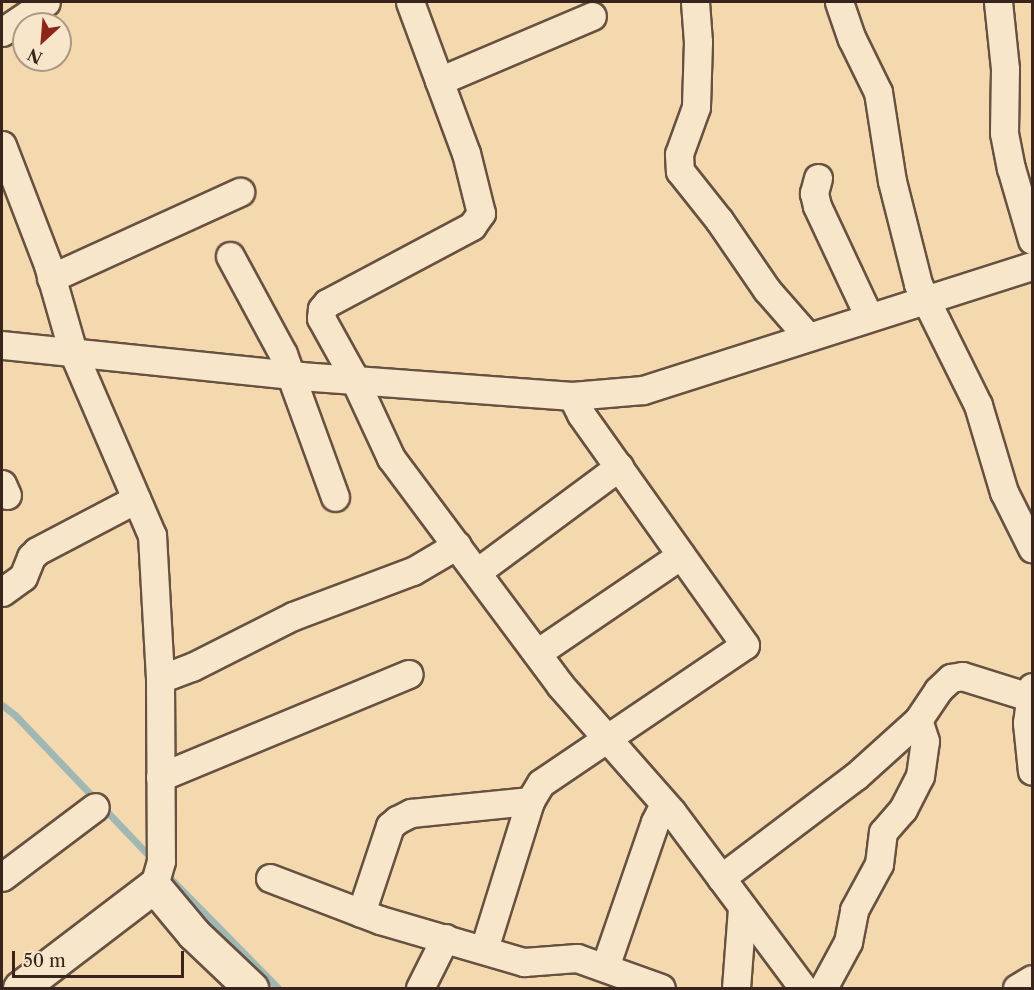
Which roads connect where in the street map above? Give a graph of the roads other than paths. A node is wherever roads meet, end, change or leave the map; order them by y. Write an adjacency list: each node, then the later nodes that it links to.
1 (46, 2): 7 (street)
2 (410, 2): 8 (street)
3 (695, 2): 18 (street)
4 (839, 2): 16 (street)
5 (998, 2): 12 (street)
6 (592, 16): 8 (street)
7 (2, 32)
8 (439, 81): 22 (street)
9 (2, 145): 15 (street)
10 (818, 178): 17 (street)
11 (240, 192): 15 (street)
12 (1032, 240)
13 (230, 256): 21 (street)
14 (1032, 266): 16 (street)
15 (51, 278): 20 (street)
16 (924, 299): 17 (street); 28 (street)
17 (869, 317): 18 (street)
18 (808, 336): 23 (street)
19 (2, 345): 20 (street)
20 (73, 352): 21 (street); 26 (street)
21 (291, 375): 22 (street); 25 (street)
22 (355, 381): 23 (street); 27 (street)
23 (572, 396): 24 (street)
24 (619, 467): 29 (street); 30 (street)
25 (335, 497)
26 (136, 499): 31 (street); 34 (street)
27 (457, 545): 30 (street); 34 (street)
28 (1032, 548)
29 (681, 555): 32 (street); 37 (street)
30 (477, 572): 32 (street)
31 (2, 592)
32 (537, 653): 37 (street)
33 (409, 674): 39 (street)
34 (160, 679): 39 (street)
35 (1031, 692): 36 (street); 38 (street)
36 (918, 720): 45 (street); 61 (street)
37 (606, 739): 40 (street); 41 (street)
38 (1032, 771)
39 (160, 777): 46 (street)
40 (530, 801): 48 (street); 50 (street)
41 (664, 804): 45 (street); 51 (street)
42 (95, 807): 43 (street)
43 (2, 877)
44 (270, 878): 48 (street)
45 (721, 878): 47 (street)
46 (154, 886): 55 (street); 56 (street)
47 (742, 909): 59 (street); 60 (street)
48 (361, 913): 49 (street)
49 (445, 938): 50 (street); 57 (street)
50 (484, 949): 51 (street)
51 (605, 967): 58 (street)
52 (1032, 979): 62 (street)
53 (2, 980): 54 (street)
54 (8, 988)
55 (20, 988)
56 (251, 988)
57 (421, 988)
58 (662, 988)
59 (736, 988)
60 (803, 988)
61 (823, 988)
62 (1017, 988)

